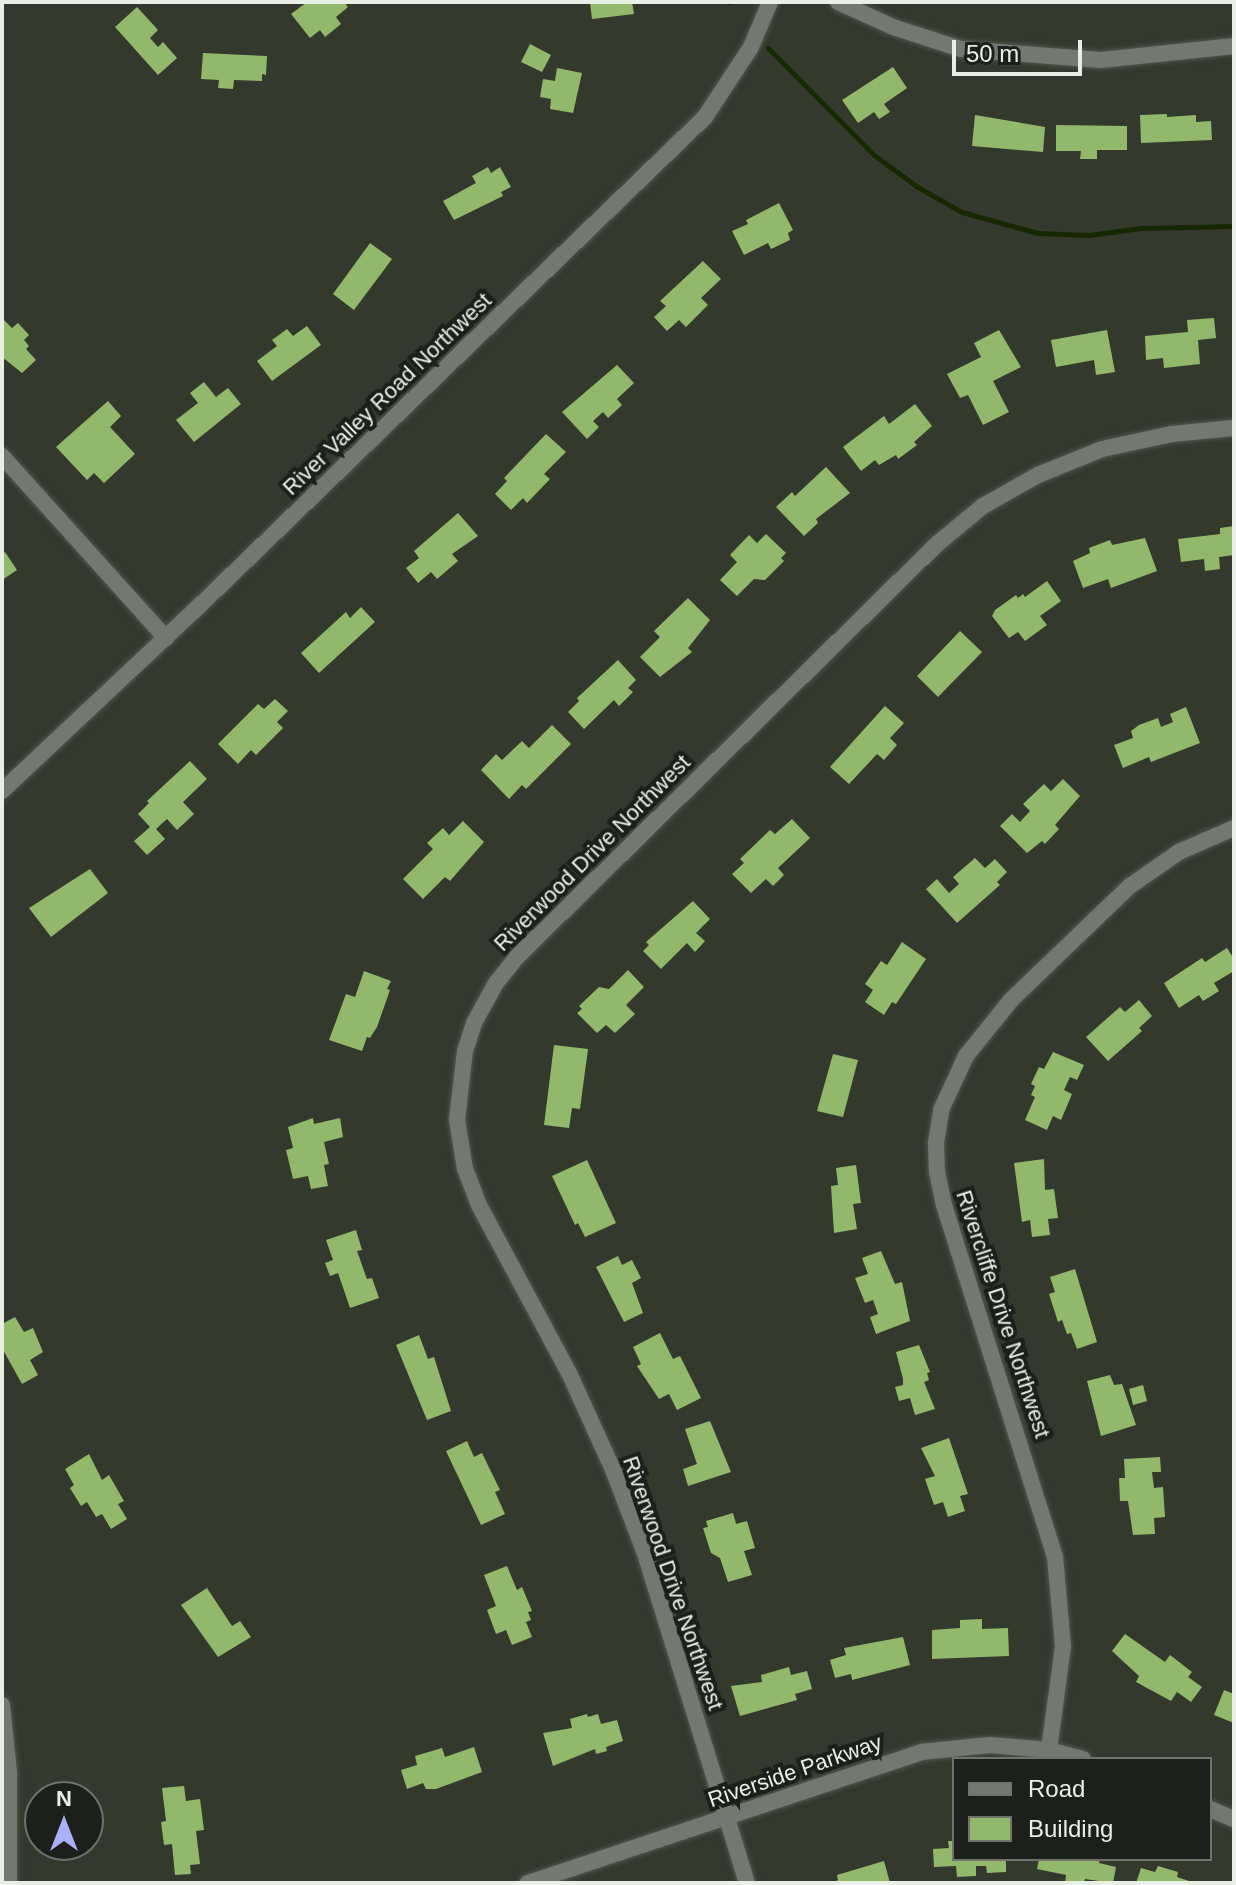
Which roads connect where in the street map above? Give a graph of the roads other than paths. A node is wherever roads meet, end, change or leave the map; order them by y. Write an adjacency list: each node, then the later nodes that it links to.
1 (770, 2): 6 (street, River Valley Road Northwest)
2 (838, 2): 3 (street)
3 (1234, 46)
4 (1234, 428): 13 (street, Riverwood Drive Northwest)
5 (2, 456): 6 (street)
6 (166, 638): 7 (street, River Valley Road Northwest)
7 (2, 791)
8 (1234, 828): 10 (street, Rivercliffe Drive Northwest)
9 (2, 1705): 15 (street)
10 (1049, 1750): 11 (street, Riverside Parkway); 13 (street, Riverside Parkway)
11 (1075, 1757)
12 (1212, 1810): 14 (street)
13 (726, 1818): 16 (street, Riverside Parkway); 17 (street, Riverwood Drive Northwest)
14 (1234, 1819)
15 (9, 1883)
16 (528, 1883)
17 (747, 1883)

